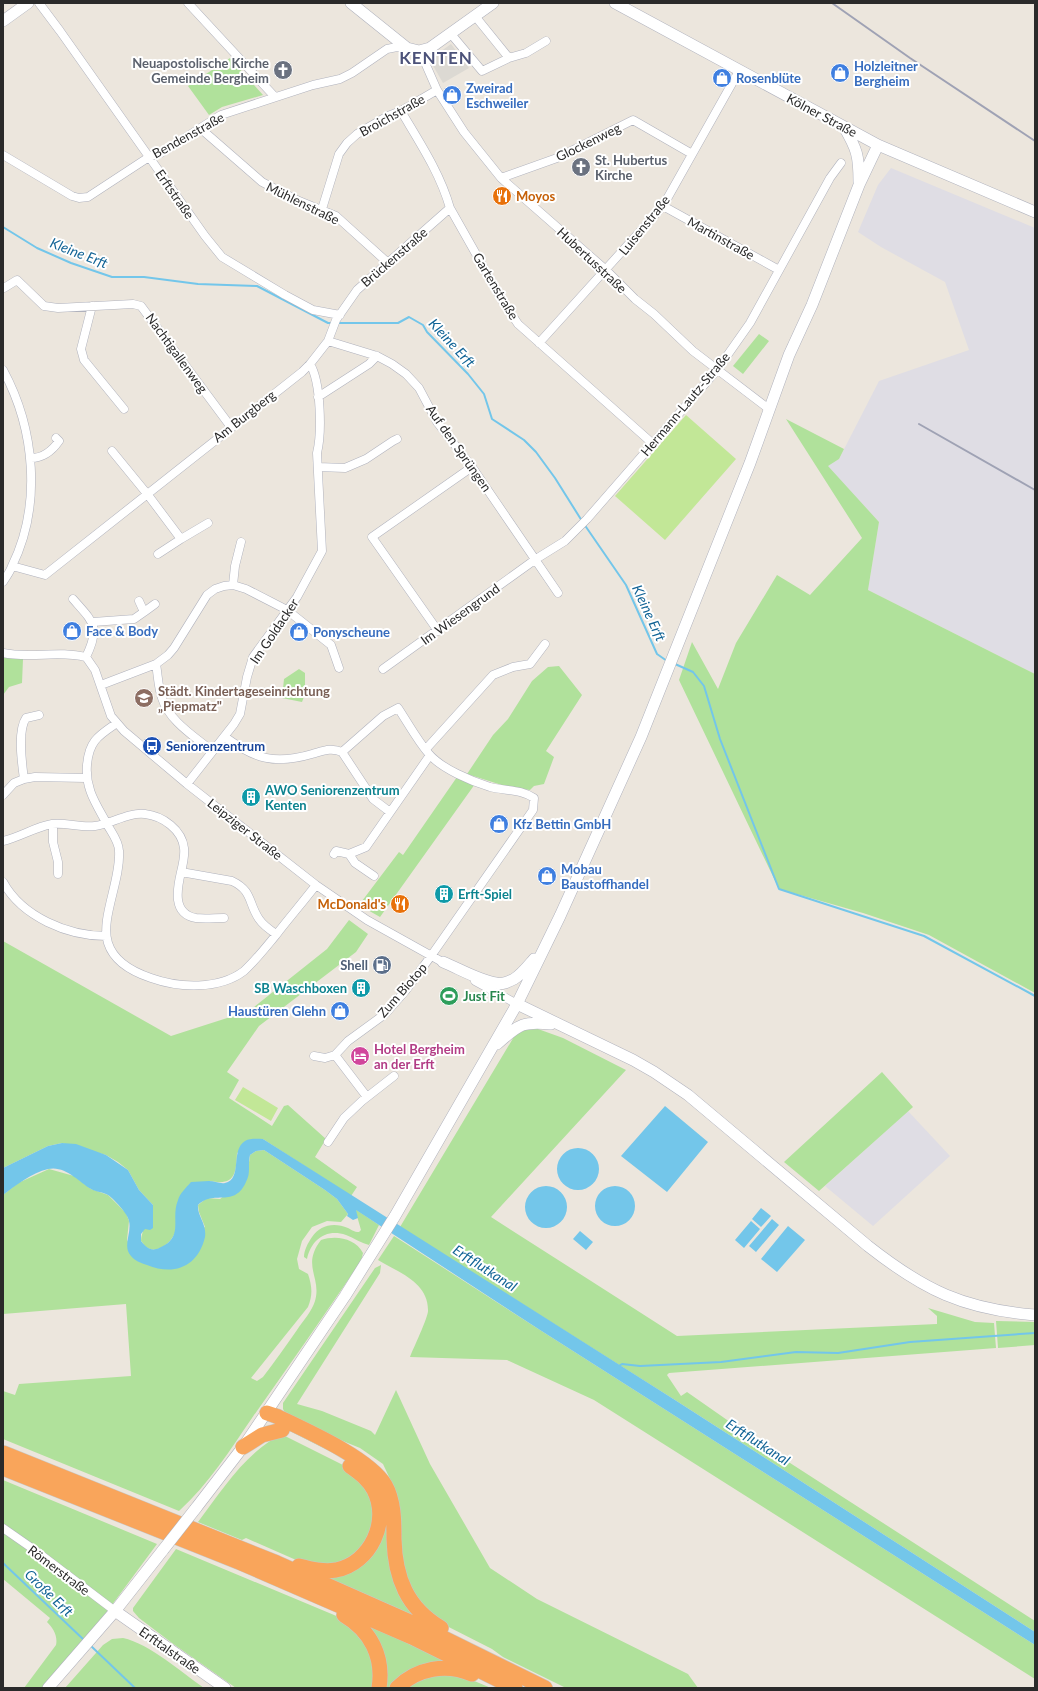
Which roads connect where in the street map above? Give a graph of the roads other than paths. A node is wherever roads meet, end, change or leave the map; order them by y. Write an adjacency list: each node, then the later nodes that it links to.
1 (28, 3): 8 (main road)
2 (39, 3): 22 (street, Erftstraße)
3 (188, 3): 15 (street)
4 (351, 3): 11 (main road)
5 (492, 3): 7 (main road)
6 (615, 3): 13 (main road, Kölner Straße)
7 (475, 16): 9 (main road); 12 (street)
8 (3, 21)
9 (451, 34): 11 (main road); 12 (street)
10 (546, 41): 12 (street)
11 (407, 48): 14 (street, Hubertusstraße); 15 (street, Bendenstraße)
12 (509, 58)
13 (739, 71): 17 (main road, Kölner Straße); 20 (street, Luisenstraße)
14 (437, 90): 16 (street, Broichstraße); 24 (street, Hubertusstraße)
15 (275, 97): 18 (street, Bendenstraße)
16 (401, 112): 27 (street, Gartenstraße); 28 (street, Broichstraße)
17 (844, 126): 19 (main road, Kölner Straße); 25 (main road)
18 (200, 128): 22 (street, Bendenstraße); 28 (street, Mühlenstraße)
19 (878, 145): 25 (main road); 29 (main road, Kölner Straße)
20 (692, 154): 24 (street, Glockenweg); 26 (street, Luisenstraße)
21 (3, 155): 22 (street, Bendenstraße)
22 (149, 157): 35 (street, Erftstraße)
23 (841, 163): 32 (street, Hermann-Lautz-Straße)
24 (501, 178): 31 (street, Hubertusstraße)
25 (859, 185): 45 (main road)
26 (662, 206): 31 (street, Luisenstraße); 32 (street, Martinstraße)
27 (450, 208): 30 (street, Brückenstraße); 38 (street, Gartenstraße)
28 (322, 210): 30 (street, Mühlenstraße)
29 (1035, 212)
30 (387, 262): 35 (street, Brückenstraße)
31 (606, 270): 38 (street, Luisenstraße); 42 (street, Hubertusstraße)
32 (779, 270): 42 (street, Hermann-Lautz-Straße)
33 (4, 288): 34 (street, Nachtigallenweg)
34 (92, 306): 44 (street); 46 (street, Nachtigallenweg)
35 (338, 318): 36 (street, Brückenstraße)
36 (331, 331): 37 (street, Am Burgberg)
37 (328, 341): 39 (street, Auf den Sprüngen); 40 (street, Am Burgberg)
38 (539, 343): 49 (street, Gartenstraße)
39 (377, 356): 43 (street); 53 (street, Auf den Sprüngen)
40 (310, 364): 43 (street, Im Goldacker); 46 (street, Am Burgberg)
41 (3, 370): 51 (street)
42 (717, 370): 45 (street, Hubertusstraße); 49 (street, Hermann-Lautz-Straße)
43 (318, 397): 52 (street, Im Goldacker)
44 (124, 409)
45 (769, 409): 102 (main road)
46 (231, 427): 54 (street, Am Burgberg)
47 (56, 438): 51 (street)
48 (398, 439): 52 (street)
49 (652, 443): 59 (street, Hermann-Lautz-Straße)
50 (112, 451): 54 (street)
51 (31, 458): 60 (street)
52 (318, 467): 67 (street, Im Goldacker)
53 (472, 467): 59 (street, Auf den Sprüngen); 70 (street)
54 (148, 495): 56 (street); 60 (street, Am Burgberg)
55 (208, 523): 56 (street)
56 (181, 538): 58 (street)
57 (241, 542): 62 (street)
58 (158, 554)
59 (536, 559): 63 (street, Auf den Sprüngen); 70 (street, Im Wiesengrund)
60 (12, 566): 61 (street)
61 (3, 582)
62 (233, 585): 67 (street); 74 (street)
63 (558, 593)
64 (73, 599): 69 (street)
65 (139, 601): 68 (street)
66 (155, 604): 68 (street)
67 (287, 610): 75 (street); 80 (street, Im Goldacker)
68 (144, 612): 69 (street)
69 (93, 622): 73 (street)
70 (438, 631): 76 (street, Im Wiesengrund)
71 (545, 644): 83 (street)
72 (3, 653): 73 (street)
73 (86, 657): 77 (street, Leipziger Straße)
74 (156, 664): 77 (street); 81 (street)
75 (339, 668)
76 (383, 669)
77 (101, 685): 79 (street, Leipziger Straße)
78 (40, 715): 85 (street)
79 (117, 723): 84 (street); 86 (street, Leipziger Straße)
80 (225, 737): 81 (street, Im Goldacker); 82 (street)
81 (212, 751): 86 (street, Im Goldacker)
82 (342, 752): 83 (street); 88 (street)
83 (428, 752): 88 (street); 103 (street, Zum Biotop)
84 (86, 778): 85 (street); 89 (street)
85 (24, 779): 87 (street)
86 (187, 784): 98 (street, Leipziger Straße)
87 (3, 796)
88 (390, 812): 93 (street)
89 (107, 823): 90 (street); 94 (street); 101 (street)
90 (53, 824): 91 (street); 95 (street)
91 (3, 841)
92 (334, 854): 93 (street)
93 (349, 854): 96 (street)
94 (181, 872): 99 (street); 100 (street)
95 (58, 874)
96 (374, 876)
97 (3, 882): 101 (street)
98 (316, 886): 100 (street); 103 (street, Leipziger Straße)
99 (224, 918)
100 (276, 934): 101 (street)
101 (106, 936)
102 (544, 948): 104 (main road); 105 (main road)
103 (431, 956): 104 (street, Leipziger Straße); 108 (street, Zum Biotop)
104 (443, 962): 105 (street, Leipziger Straße)
105 (517, 1004): 106 (main road); 107 (main road)
106 (560, 1025): 107 (main road); 113 (main road)
107 (493, 1048): 114 (main road)
108 (335, 1055): 109 (street); 111 (street)
109 (314, 1056)
110 (394, 1076): 111 (street)
111 (368, 1096): 112 (street)
112 (328, 1142)
113 (1035, 1315)
114 (267, 1413): 115 (highway); 116 (main road); 123 (highway)
115 (282, 1430): 116 (highway); 120 (highway)
116 (243, 1447): 122 (main road, bridge)
117 (3, 1453): 120 (highway)
118 (3, 1468): 121 (highway)
119 (3, 1528): 122 (street, Römerstraße)
120 (277, 1564): 123 (highway)
121 (321, 1598): 124 (highway); 127 (highway)
122 (116, 1611): 125 (main road); 126 (main road, Erfttalstraße)
123 (471, 1650): 129 (highway)
124 (511, 1686): 128 (highway)
125 (48, 1688)
126 (225, 1688)
127 (379, 1688)
128 (397, 1688)
129 (545, 1688)

